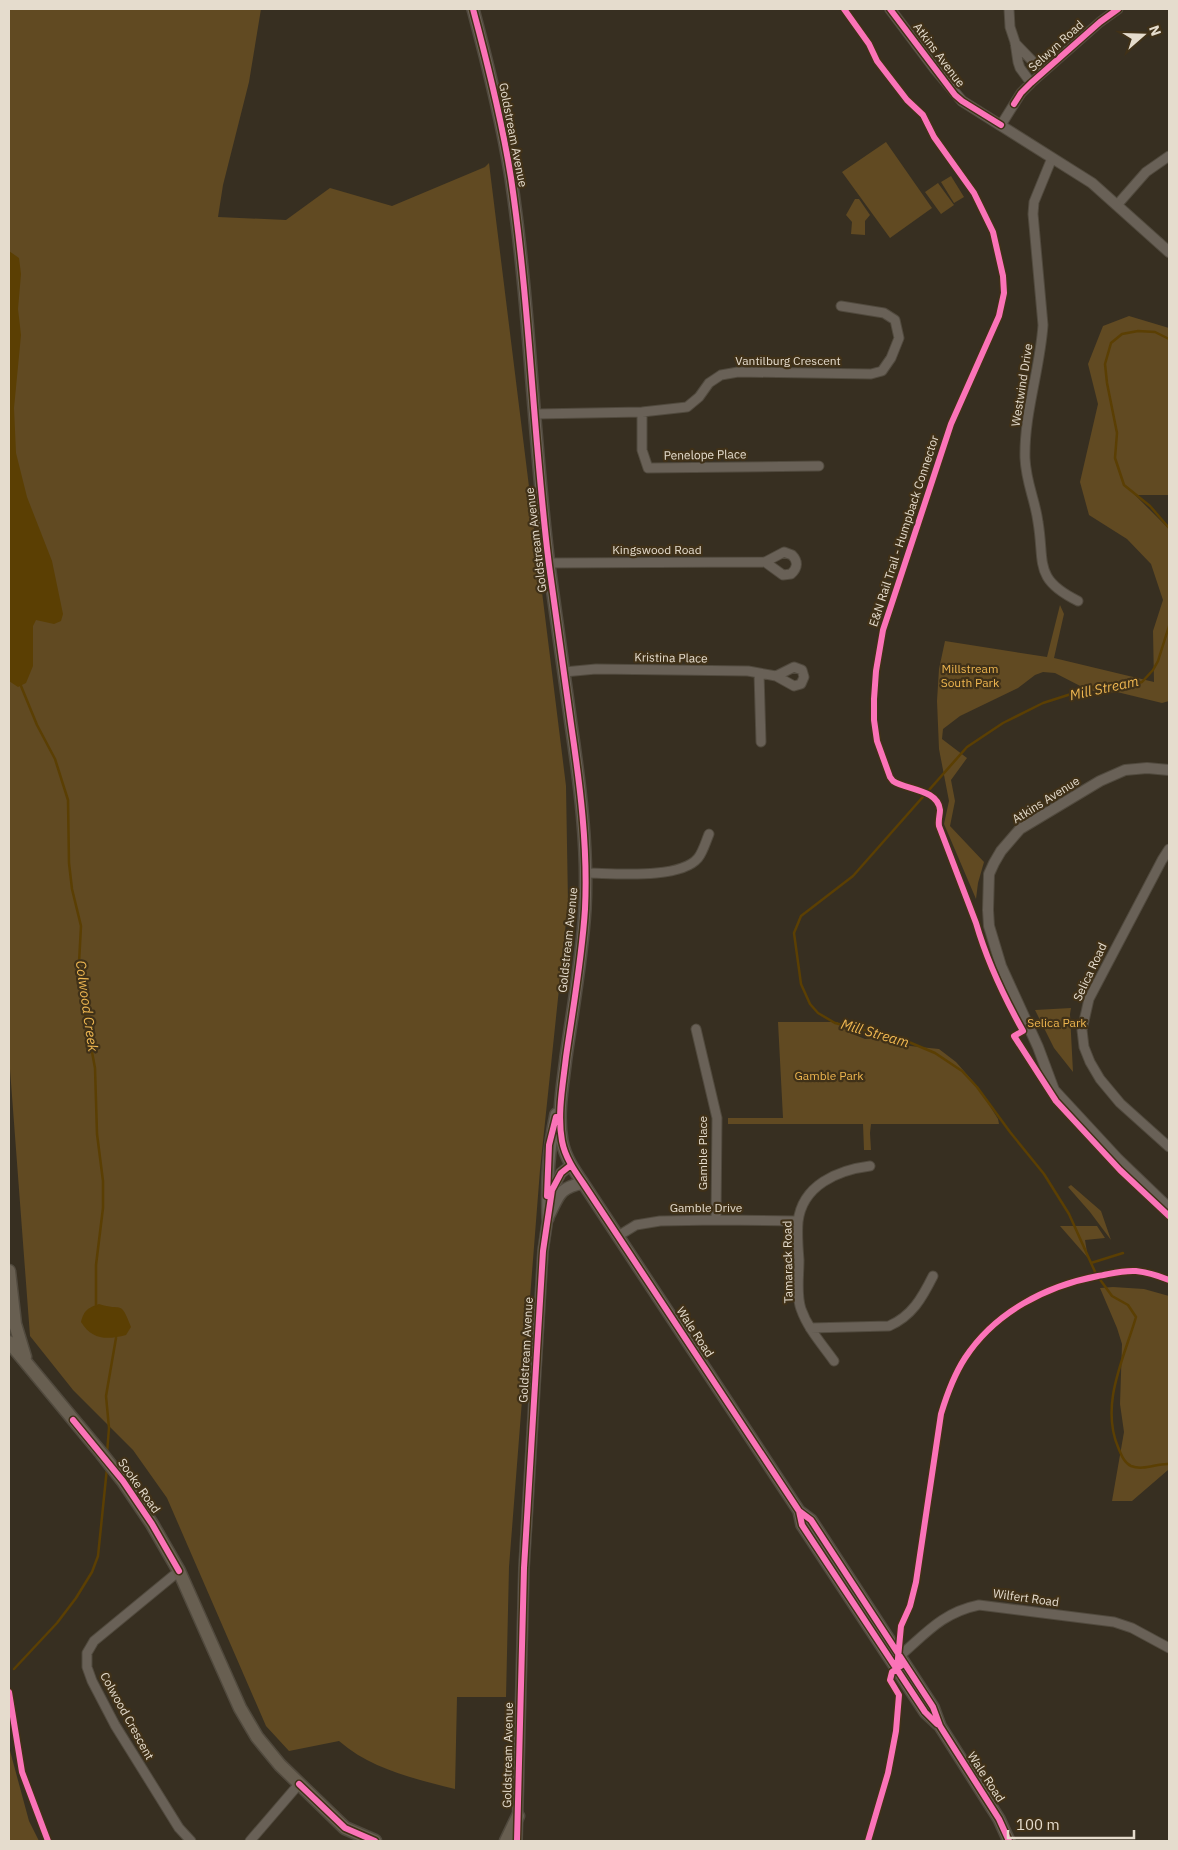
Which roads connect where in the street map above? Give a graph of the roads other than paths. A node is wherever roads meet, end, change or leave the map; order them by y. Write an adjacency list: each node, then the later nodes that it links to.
1 (473, 9): 15 (main road, Goldstream Avenue)
2 (890, 9): 8 (street, Atkins Avenue)
3 (1009, 9): 5 (street)
4 (1118, 9): 6 (street, Selwyn Road)
5 (1015, 42): 6 (street); 7 (street)
6 (1043, 72): 7 (street, Selwyn Road)
7 (1031, 83): 8 (street, Selwyn Road)
8 (1001, 125): 10 (street, Atkins Avenue)
9 (1169, 156): 11 (street)
10 (1052, 158): 11 (street, Atkins Avenue); 19 (street, Westwind Drive)
11 (1117, 205): 12 (street, Atkins Avenue)
12 (1169, 252)
13 (841, 306): 14 (street, Vantilburg Crescent)
14 (642, 412): 15 (street, Vantilburg Crescent); 16 (street, Penelope Place)
15 (536, 414): 18 (main road, Goldstream Avenue)
16 (819, 466)
17 (765, 562): 18 (street, Kingswood Road)
18 (549, 563): 20 (main road, Goldstream Avenue)
19 (1078, 601)
20 (564, 672): 21 (street, Kristina Place); 27 (main road, Goldstream Avenue)
21 (759, 672): 22 (street, Kristina Place); 23 (street)
22 (776, 676)
23 (761, 742)
24 (1169, 770): 34 (street, Atkins Avenue)
25 (710, 834): 27 (street)
26 (1169, 849): 30 (street, Selica Road)
27 (586, 873): 29 (main road, Goldstream Avenue)
28 (696, 1029): 36 (street, Gamble Place)
29 (562, 1091): 31 (main road, Goldstream Avenue); 35 (main road)
30 (1169, 1147)
31 (571, 1165): 33 (main road, Wale Road); 35 (street, Goldstream Avenue)
32 (870, 1166): 37 (street, Tamarack Road)
33 (583, 1183): 35 (main road); 38 (main road, Wale Road)
34 (1169, 1208)
35 (548, 1218): 49 (street, Goldstream Avenue)
36 (716, 1220): 37 (street, Gamble Drive); 38 (street, Gamble Drive)
37 (798, 1221): 41 (street, Tamarack Road)
38 (618, 1236): 47 (main road, Wale Road)
39 (9, 1271): 44 (main road)
40 (932, 1276): 41 (street)
41 (810, 1328): 43 (street, Tamarack Road)
42 (9, 1342): 44 (main road, Sooke Road)
43 (834, 1361)
44 (29, 1367): 45 (main road, Sooke Road)
45 (179, 1571): 48 (main road, Sooke Road); 50 (street, Colwood Crescent)
46 (1169, 1648): 47 (street, Wilfert Road)
47 (896, 1659): 55 (main road, Wale Road)
48 (300, 1784): 51 (street); 52 (main road, Sooke Road)
49 (518, 1816): 53 (main road); 54 (street, Goldstream Avenue)
50 (191, 1841)
51 (250, 1841)
52 (374, 1841)
53 (506, 1841)
54 (518, 1841)
55 (1009, 1841)

